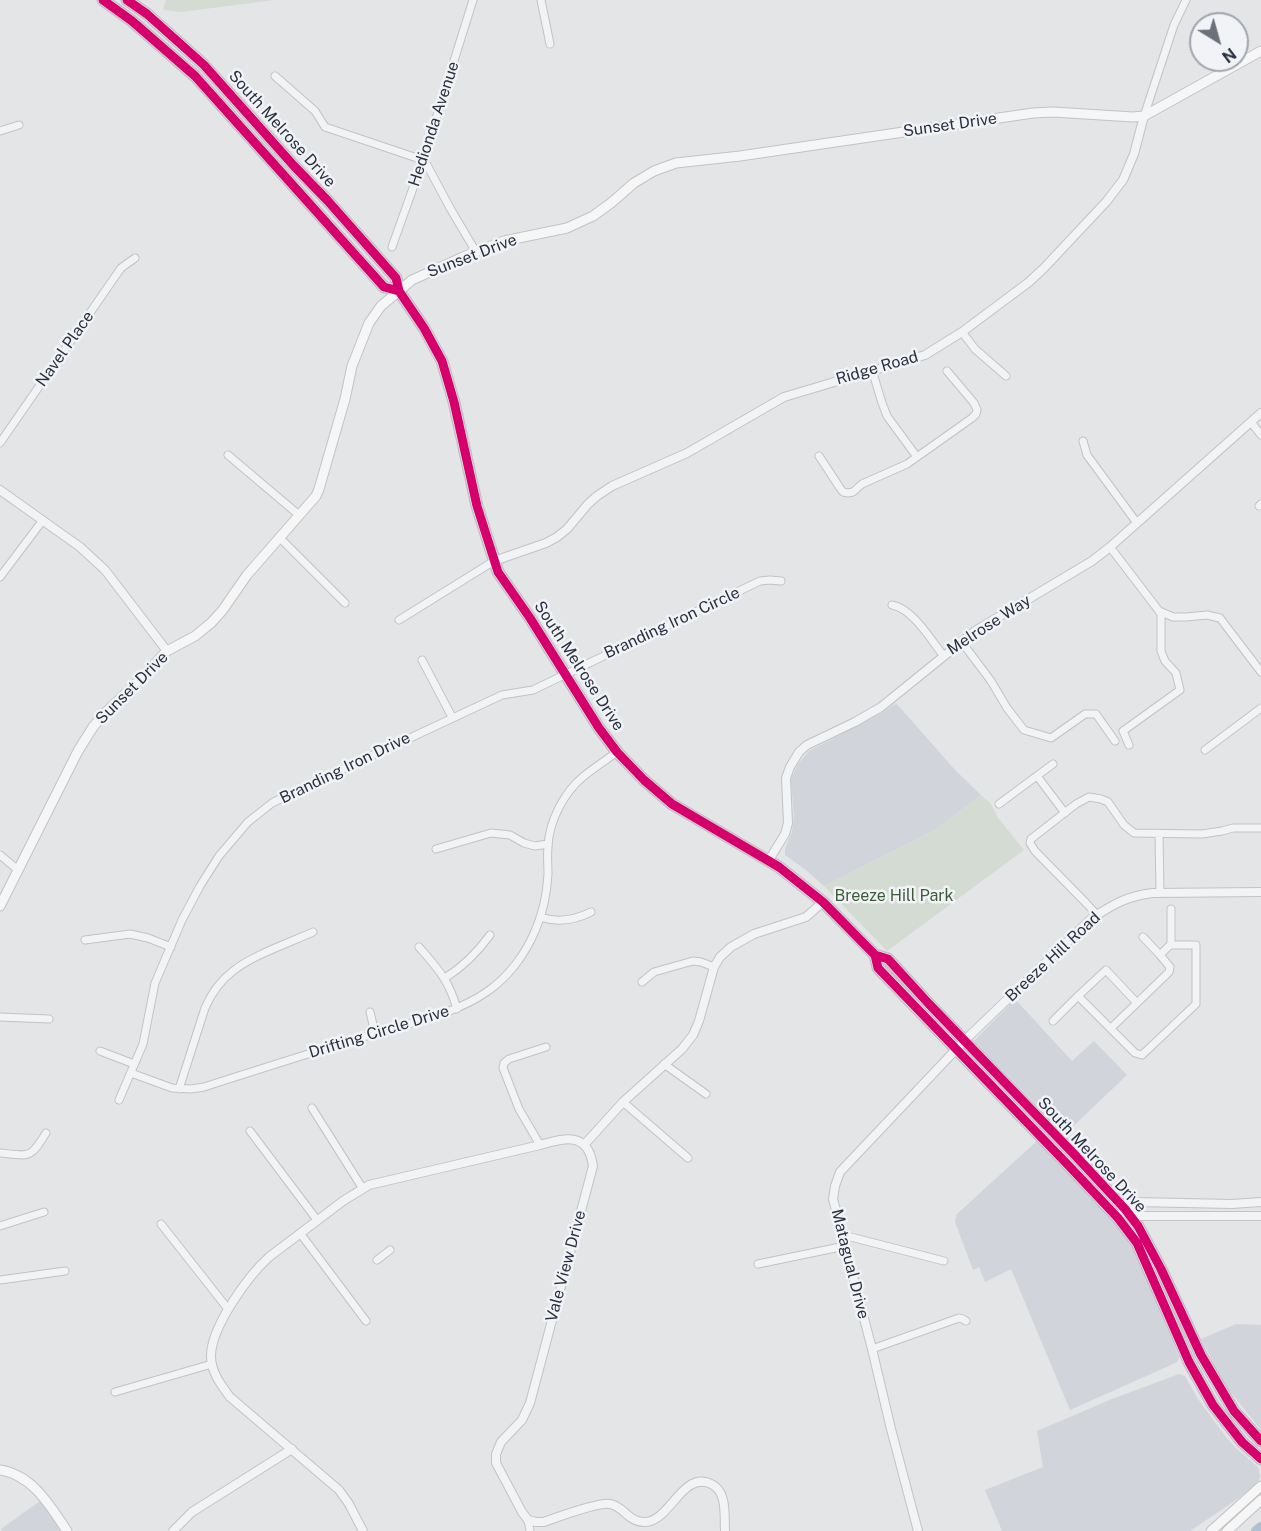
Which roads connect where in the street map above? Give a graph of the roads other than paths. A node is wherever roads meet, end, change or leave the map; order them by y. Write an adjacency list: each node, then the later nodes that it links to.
1 (103, 0): 13 (main road, South Melrose Drive)
2 (127, 0): 12 (main road, South Melrose Drive)
3 (473, 0): 14 (street, Hedionda Avenue)
4 (541, 0): 6 (street)
5 (1186, 0): 9 (street, Ridge Road)
6 (550, 44)
7 (1261, 51): 9 (main road, Sunset Drive)
8 (275, 76): 14 (street)
9 (1144, 116): 16 (main road, Sunset Drive); 19 (street, Ridge Road)
10 (19, 125): 11 (street)
11 (0, 130)
12 (275, 145): 13 (main road); 18 (main road, South Melrose Drive)
13 (266, 154): 18 (main road, South Melrose Drive)
14 (423, 160): 15 (street, Hedionda Avenue); 16 (street)
15 (392, 247)
16 (476, 252): 18 (main road, Sunset Drive)
17 (135, 258): 27 (street, Navel Place)
18 (399, 291): 32 (main road, Sunset Drive); 37 (main road, South Melrose Drive)
19 (962, 332): 20 (street, Ridge Road); 22 (street)
20 (872, 370): 30 (street); 37 (street, Ridge Road)
21 (947, 371): 30 (street)
22 (1006, 376)
23 (1261, 413): 24 (street, Melrose Way)
24 (1251, 422): 25 (street); 34 (street, Melrose Way)
25 (1261, 435)
26 (1083, 441): 34 (street)
27 (0, 443)
28 (228, 455): 32 (street)
29 (819, 456): 30 (street)
30 (917, 457)
31 (0, 490): 33 (street)
32 (299, 515): 35 (main road, Sunset Drive)
33 (43, 520): 38 (street); 45 (street)
34 (1137, 523): 36 (street, Melrose Way)
35 (279, 537): 40 (street); 45 (main road, Sunset Drive)
36 (1110, 547): 42 (street); 44 (street, Melrose Way)
37 (494, 561): 43 (street); 49 (main road, South Melrose Drive)
38 (0, 577)
39 (781, 581): 49 (street, Branding Iron Circle)
40 (345, 603)
41 (892, 605): 46 (street)
42 (1159, 611): 48 (street); 53 (street)
43 (399, 620)
44 (961, 641): 46 (street, Melrose Way); 52 (street)
45 (167, 651): 66 (main road, Sunset Drive)
46 (943, 656): 65 (street, Melrose Way)
47 (422, 660): 51 (street)
48 (1261, 672)
49 (566, 673): 51 (street, Branding Iron Drive); 55 (main road, South Melrose Drive)
50 (1261, 708): 54 (street)
51 (452, 717): 80 (street, Branding Iron Drive)
52 (1115, 741)
53 (1129, 745)
54 (1205, 750)
55 (618, 752): 62 (street, Drifting Circle Drive); 65 (main road, South Melrose Drive)
56 (1053, 764): 57 (street)
57 (1037, 776): 58 (street); 59 (street)
58 (999, 804)
59 (1065, 813): 61 (street); 73 (street)
60 (1261, 828): 61 (street)
61 (1159, 834): 68 (street)
62 (548, 844): 63 (street); 74 (street, Drifting Circle Drive)
63 (436, 849)
64 (0, 855): 66 (street)
65 (769, 860): 69 (main road, South Melrose Drive)
66 (18, 870): 70 (main road, Sunset Drive)
67 (1261, 892): 68 (street, Breeze Hill Road)
68 (1160, 893): 73 (street, Breeze Hill Road)
69 (823, 902): 83 (street); 95 (main road, South Melrose Drive)
70 (0, 906)
71 (1171, 909): 79 (street)
72 (591, 912): 74 (street)
73 (1097, 915): 95 (street, Breeze Hill Road)
74 (540, 917): 88 (street, Drifting Circle Drive)
75 (313, 932): 101 (street)
76 (490, 935): 84 (street)
77 (1143, 937): 82 (street)
78 (85, 940): 80 (street)
79 (1171, 944): 82 (street); 93 (street)
80 (171, 947): 98 (street, Branding Iron Drive)
81 (419, 947): 84 (street)
82 (1160, 955): 87 (street)
83 (714, 967): 85 (street); 99 (street)
84 (445, 978): 88 (street)
85 (642, 982)
86 (1078, 996): 87 (street); 92 (street); 93 (street)
87 (1137, 1003): 93 (street)
88 (457, 1009): 94 (street, Drifting Circle Drive)
89 (370, 1012): 94 (street)
90 (0, 1017): 91 (street)
91 (50, 1019)
92 (1053, 1021)
93 (1111, 1028)
94 (375, 1033): 101 (street, Drifting Circle Drive)
95 (960, 1045): 115 (main road, South Melrose Drive); 121 (street, Matagual Drive)
96 (546, 1047): 108 (street)
97 (100, 1051): 98 (street)
98 (134, 1064): 100 (street, Branding Iron Drive)
99 (664, 1064): 102 (street); 104 (street)
100 (131, 1073): 101 (street, Drifting Circle Drive); 103 (street, Branding Iron Drive)
101 (179, 1089)
102 (706, 1094)
103 (119, 1100)
104 (623, 1102): 109 (street); 111 (street)
105 (312, 1108): 112 (street)
106 (250, 1131): 117 (street)
107 (46, 1133): 110 (street)
108 (540, 1145): 109 (street); 112 (street)
109 (584, 1145): 141 (street, Vale View Drive)
110 (0, 1153)
111 (688, 1158)
112 (363, 1189): 117 (street)
113 (1261, 1202): 115 (street)
114 (44, 1212): 119 (street)
115 (1121, 1214): 116 (street); 135 (main road, South Melrose Drive); 137 (main road, South Melrose Drive)
116 (1261, 1216)
117 (317, 1220): 120 (street)
118 (161, 1224): 129 (street)
119 (0, 1226)
120 (300, 1233): 129 (street); 130 (street)
121 (843, 1235): 122 (street, Matagual Drive); 125 (street)
122 (845, 1246): 126 (street); 132 (street, Matagual Drive)
123 (390, 1250): 124 (street)
124 (377, 1260)
125 (944, 1260)
126 (758, 1264)
127 (64, 1271): 128 (street)
128 (0, 1280)
129 (228, 1309): 133 (street)
130 (366, 1321)
131 (966, 1322): 132 (street)
132 (872, 1349): 147 (street, Matagual Drive)
133 (212, 1364): 134 (street); 136 (street)
134 (116, 1392)
135 (1261, 1441)
136 (292, 1449): 143 (street); 144 (street)
137 (1261, 1459)
138 (0, 1470): 142 (main road)
139 (1261, 1486): 148 (main road)
140 (1261, 1500): 149 (main road)
141 (528, 1520): 145 (street); 146 (street)
142 (67, 1531)
143 (173, 1531)
144 (363, 1531)
145 (530, 1531)
146 (725, 1531)
147 (918, 1531)
148 (1211, 1531)
149 (1227, 1531)

